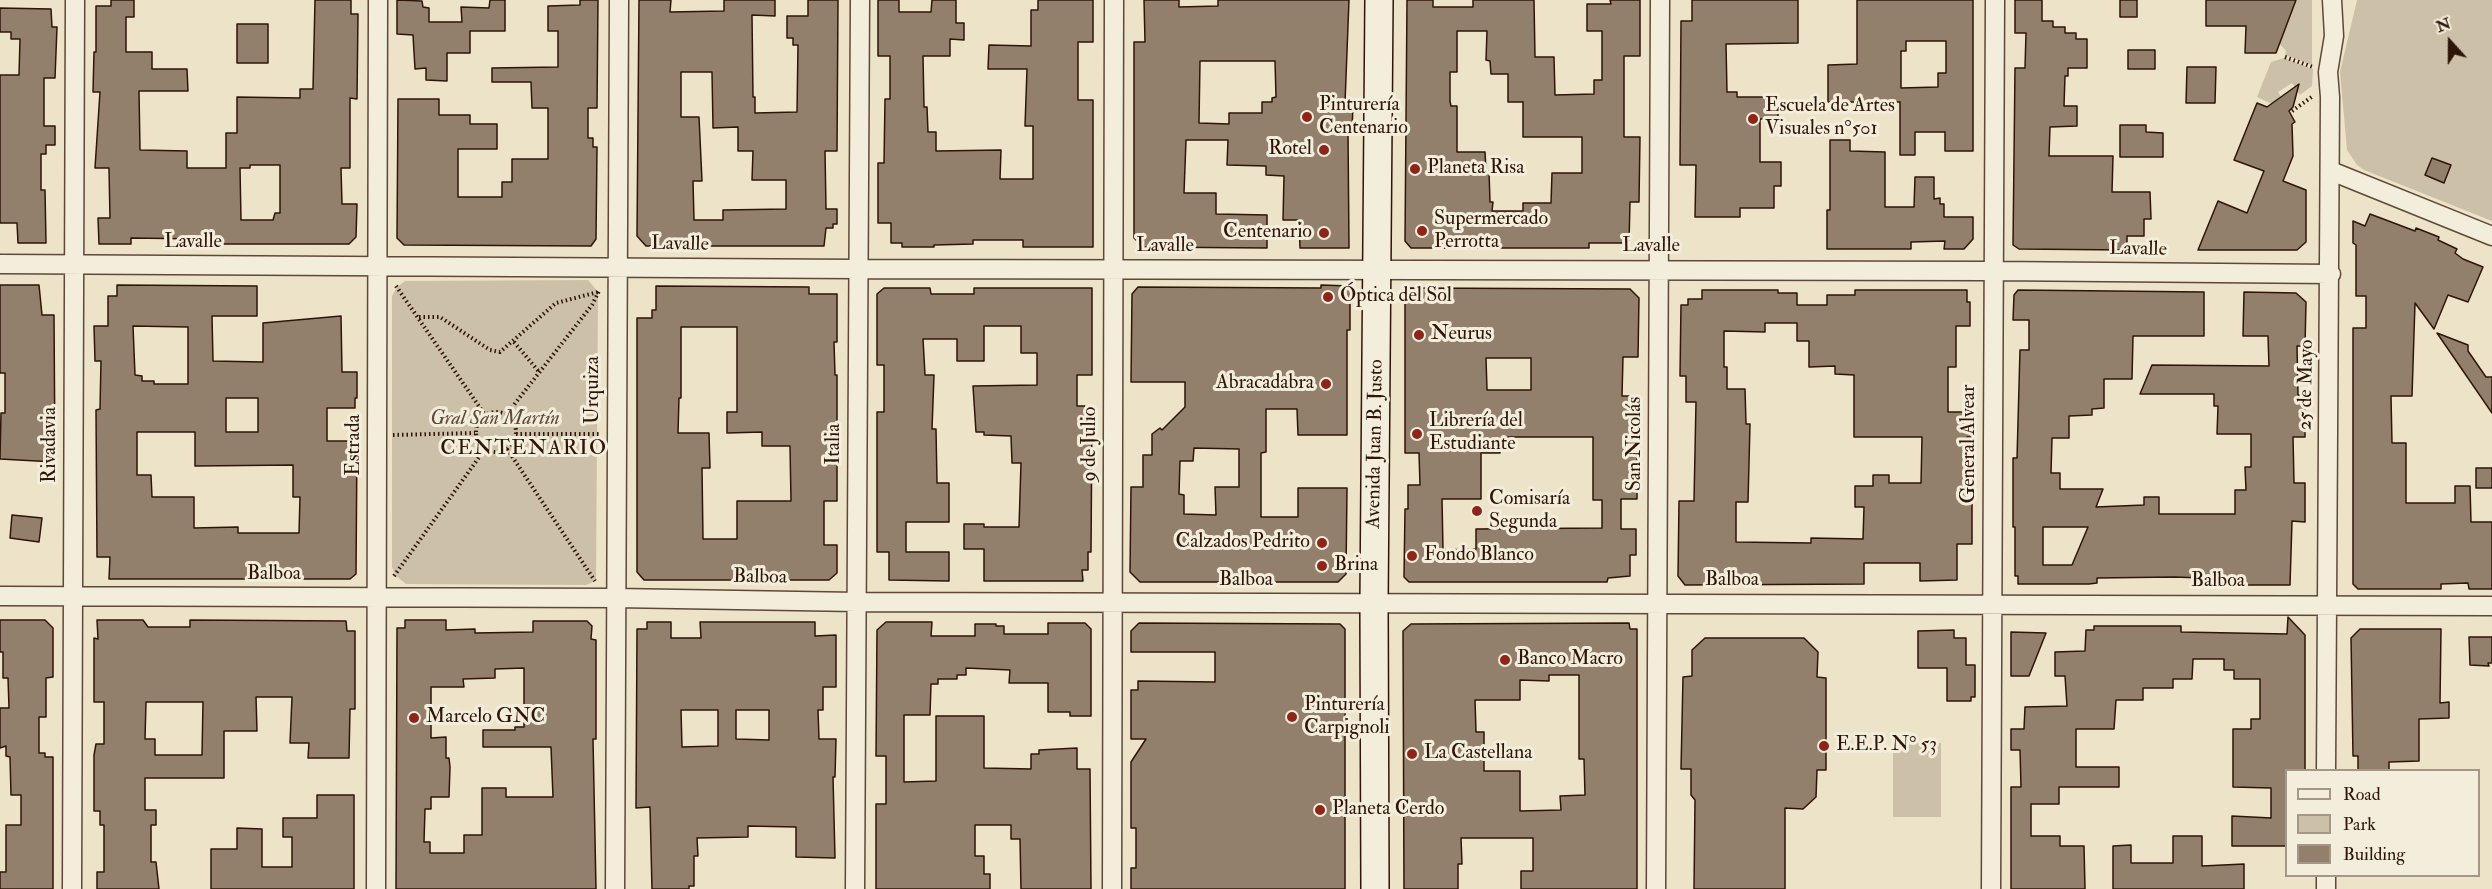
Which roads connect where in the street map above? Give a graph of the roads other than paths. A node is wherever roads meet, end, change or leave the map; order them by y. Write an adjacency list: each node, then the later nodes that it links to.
1 (75, 0): 15 (street, Rivadavia)
2 (378, 0): 16 (street, Estrada)
3 (619, 0): 17 (street, Urquiza)
4 (860, 0): 18 (street, Italia)
5 (1114, 0): 19 (street, 9 de Julio)
6 (1379, 0): 20 (main road, Avenida Juan B. Justo)
7 (1660, 0): 21 (street, San Nicolás)
8 (1995, 0): 22 (street, General Alvear)
9 (2332, 0): 11 (street, 25 de Mayo)
10 (2343, 0): 11 (street)
11 (2334, 36): 12 (street, 25 de Mayo)
12 (2331, 171): 13 (street); 23 (street, 25 de Mayo)
13 (2492, 236)
14 (0, 264): 15 (street, Lavalle)
15 (74, 265): 16 (street, Lavalle); 25 (street, Rivadavia)
16 (378, 266): 17 (street, Lavalle); 26 (street, Estrada)
17 (617, 267): 18 (street, Lavalle); 27 (street, Urquiza)
18 (858, 269): 19 (street, Lavalle); 28 (street, Italia)
19 (1113, 269): 20 (street, Lavalle); 29 (street, 9 de Julio)
20 (1378, 269): 21 (street, Lavalle); 30 (main road, Avenida Juan B. Justo)
21 (1659, 270): 22 (street, Lavalle); 31 (street, San Nicolás)
22 (1994, 271): 23 (street, Lavalle); 32 (street, General Alvear)
23 (2331, 274): 33 (street, 25 de Mayo)
24 (0, 596): 25 (street, Balboa)
25 (74, 596): 26 (street, Balboa); 36 (street, Rivadavia)
26 (377, 598): 27 (street, Balboa); 37 (street, Estrada)
27 (616, 598): 28 (street, Balboa); 38 (street, Urquiza)
28 (857, 602): 29 (street, Balboa); 39 (street, Italia)
29 (1111, 603): 30 (street, Balboa); 40 (street, 9 de Julio)
30 (1374, 603): 31 (street, Balboa); 41 (main road, Avenida Juan B. Justo)
31 (1658, 604): 32 (street, Balboa); 42 (street, San Nicolás)
32 (1992, 604): 33 (street, Balboa); 43 (street, General Alvear)
33 (2327, 605): 34 (street, Balboa); 35 (street, 25 de Mayo)
34 (2492, 606)
35 (2326, 769)
36 (72, 889)
37 (376, 889)
38 (615, 889)
39 (855, 889)
40 (1112, 889)
41 (1375, 889)
42 (1656, 889)
43 (1991, 889)

